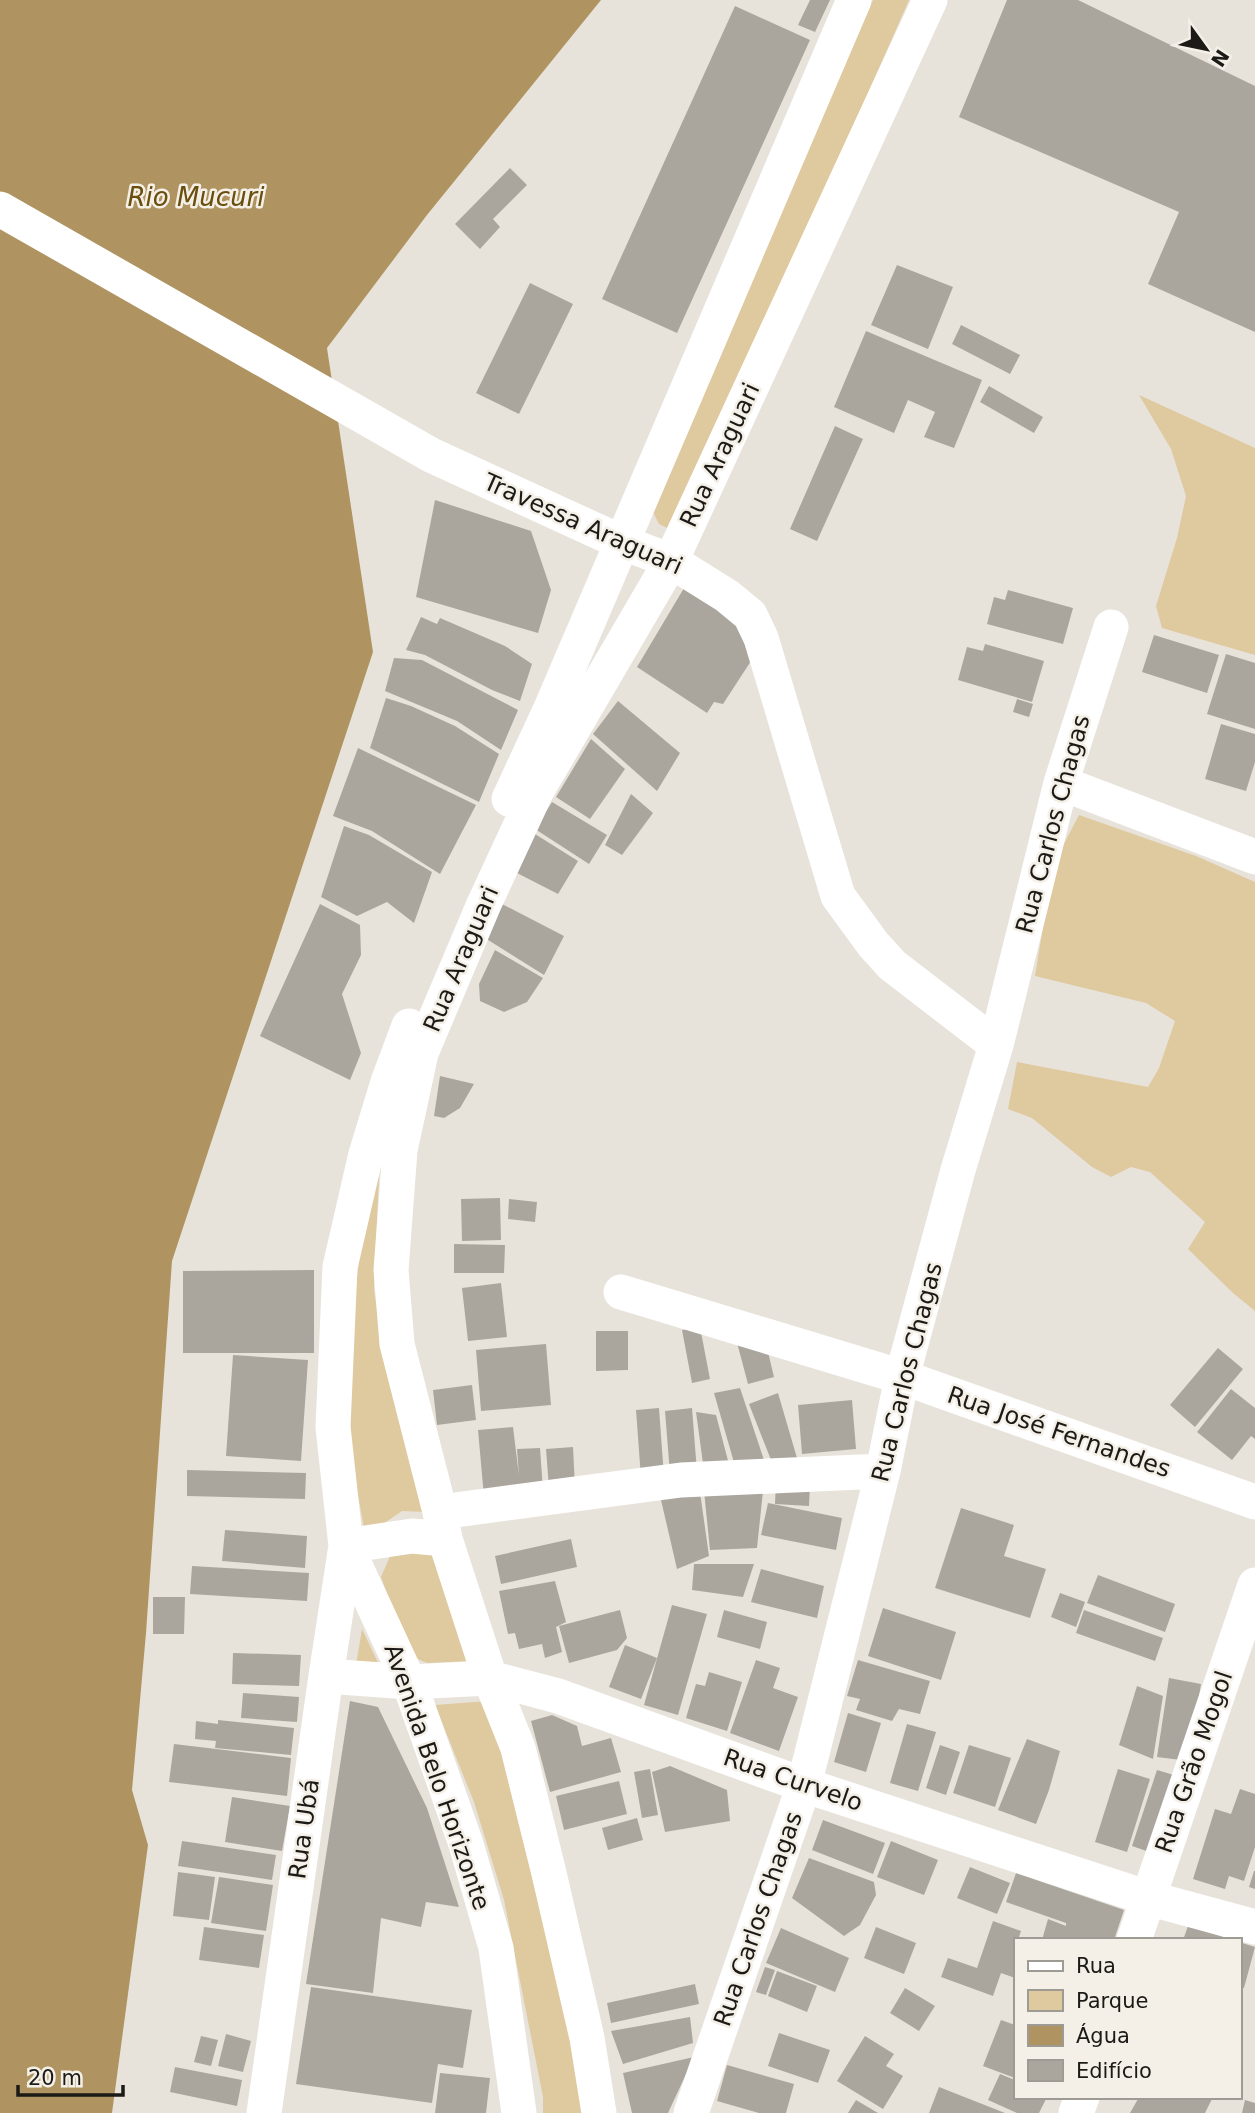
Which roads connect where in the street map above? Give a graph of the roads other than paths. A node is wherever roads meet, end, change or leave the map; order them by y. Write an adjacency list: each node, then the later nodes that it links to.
1 (854, 0): 4 (street, Rua Araguari)
2 (930, 0): 5 (street, Rua Araguari)
3 (0, 209): 4 (street, Travessa Araguari)
4 (621, 542): 5 (street, Travessa Araguari); 9 (street, Rua Araguari)
5 (671, 561): 9 (street, Rua Araguari); 10 (street, Travessa Araguari)
6 (1111, 627): 7 (street, Rua Carlos Chagas)
7 (1061, 783): 8 (street); 10 (street, Rua Carlos Chagas)
8 (1255, 857)
9 (413, 1045): 15 (street); 16 (street, Avenida Belo Horizonte)
10 (996, 1045): 12 (street, Rua Carlos Chagas)
11 (621, 1292): 12 (street, Rua José Fernandes)
12 (902, 1377): 13 (street, Rua Carlos Chagas); 14 (street, Rua José Fernandes)
13 (883, 1471): 15 (street); 21 (street, Rua Carlos Chagas)
14 (1255, 1502)
15 (442, 1525): 16 (street); 19 (street)
16 (346, 1546): 18 (street, Rua Ubá); 20 (street, Avenida Belo Horizonte)
17 (1255, 1584): 22 (street, Rua Grão Mogol)
18 (326, 1676): 20 (street, Rua Curvelo); 25 (street, Rua Ubá)
19 (490, 1678): 20 (street, Rua Curvelo); 21 (street, Rua Curvelo); 27 (street)
20 (409, 1682): 26 (street, Avenida Belo Horizonte)
21 (804, 1785): 22 (street, Rua Curvelo); 28 (street, Rua Carlos Chagas)
22 (1148, 1898): 23 (street, Rua Curvelo); 24 (street, Rua Grão Mogol)
23 (1255, 1927)
24 (1135, 1938)
25 (264, 2113)
26 (519, 2113)
27 (599, 2113)
28 (691, 2113)

